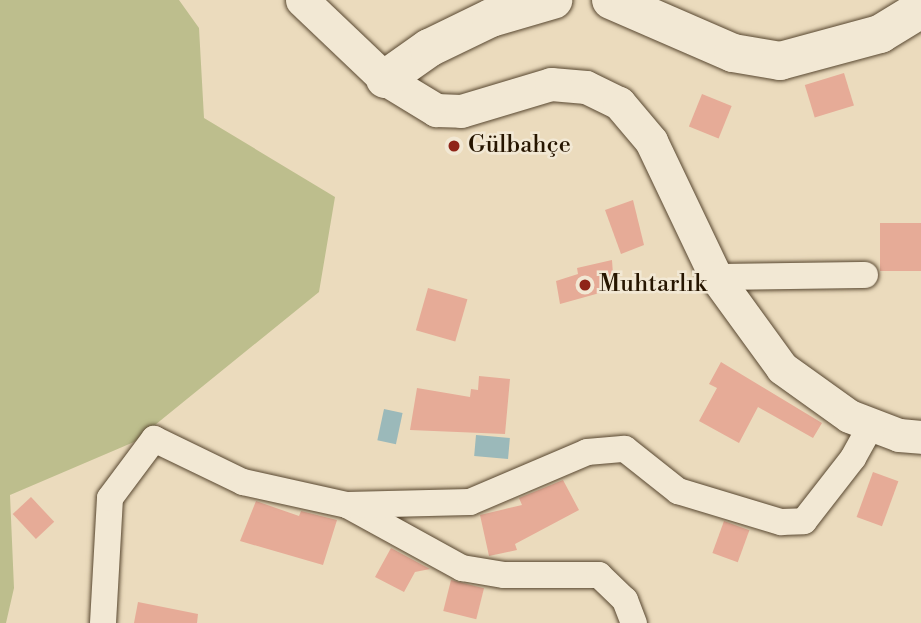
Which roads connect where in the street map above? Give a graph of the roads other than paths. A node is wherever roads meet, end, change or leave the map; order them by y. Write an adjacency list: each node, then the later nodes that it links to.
1 (302, 0): 5 (street)
2 (553, 0): 5 (main road)
3 (611, 0): 4 (main road)
4 (921, 9)
5 (386, 79): 7 (street)
6 (865, 275): 7 (street)
7 (716, 277): 8 (street)
8 (871, 426): 9 (street); 10 (street)
9 (921, 437)
10 (347, 505): 11 (street); 12 (street)
11 (103, 623)
12 (634, 623)

